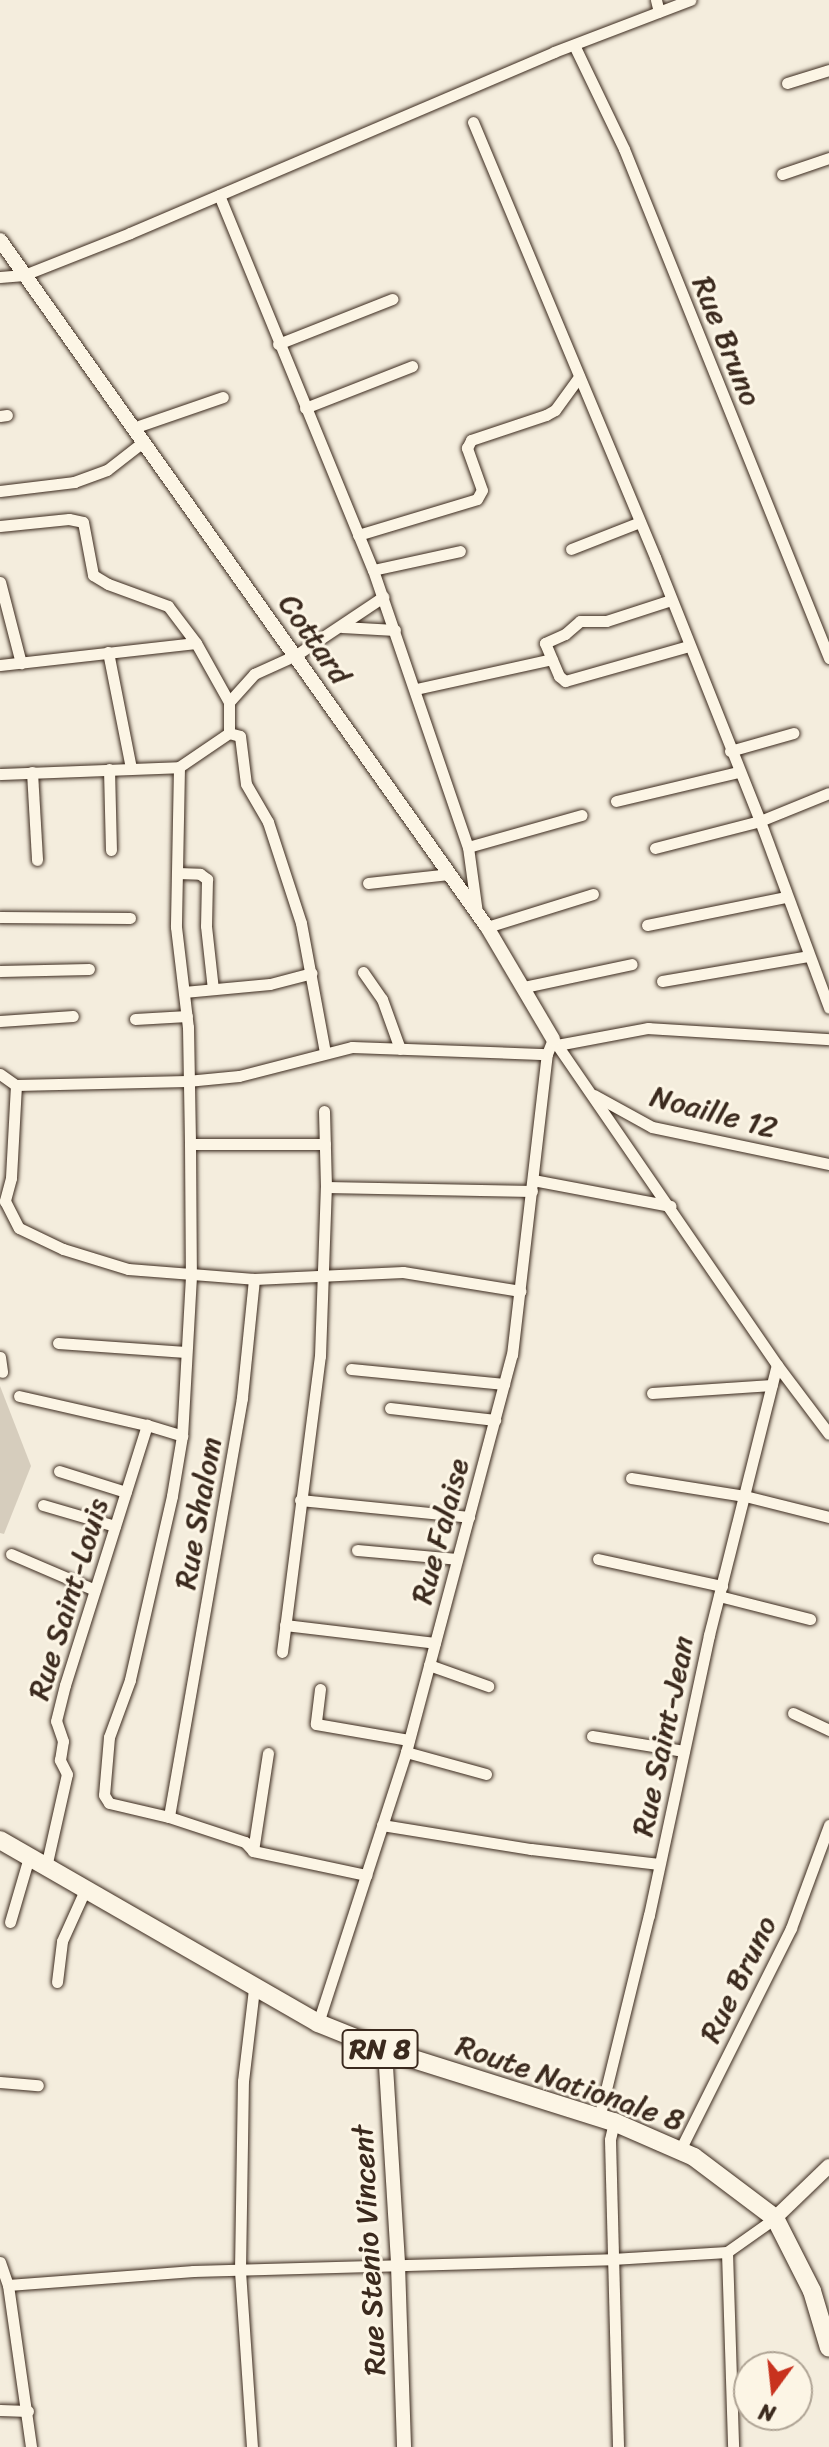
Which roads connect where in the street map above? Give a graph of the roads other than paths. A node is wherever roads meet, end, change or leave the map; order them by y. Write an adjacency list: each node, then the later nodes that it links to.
1 (690, 0): 2 (street)
2 (657, 6): 3 (street)
3 (574, 45): 9 (street); 37 (street, Rue Bruno)
4 (829, 70): 5 (street)
5 (787, 83)
6 (473, 122): 16 (street)
7 (829, 158): 8 (street)
8 (782, 174)
9 (219, 195): 11 (street); 14 (street)
10 (0, 240): 11 (street, Cottard)
11 (24, 275): 12 (street); 19 (street, Cottard)
12 (0, 277)
13 (392, 299): 14 (street)
14 (278, 344): 18 (street)
15 (412, 366): 18 (street)
16 (579, 377): 22 (street); 24 (street)
17 (223, 397): 19 (street)
18 (305, 408): 24 (street)
19 (133, 428): 20 (street, Cottard)
20 (143, 442): 21 (street); 36 (street, Cottard)
21 (0, 491)
22 (640, 522): 25 (street); 30 (street)
23 (0, 526): 33 (street)
24 (358, 535): 27 (street)
25 (571, 549)
26 (460, 551): 27 (street)
27 (373, 570): 29 (street)
28 (0, 582): 39 (street)
29 (383, 597): 31 (street); 32 (street)
30 (671, 600): 34 (street); 38 (street)
31 (342, 627): 32 (street); 36 (street)
32 (395, 630): 41 (street)
33 (196, 643): 35 (street); 42 (street)
34 (689, 646): 38 (street); 45 (street)
35 (108, 652): 39 (street); 47 (street)
36 (296, 655): 42 (street); 61 (street, Cottard)
37 (829, 658)
38 (552, 659): 41 (street)
39 (21, 663): 40 (street)
40 (0, 665)
41 (416, 689): 56 (street)
42 (229, 702): 43 (street)
43 (229, 733): 46 (street); 75 (street)
44 (793, 733): 45 (street)
45 (730, 751): 50 (street)
46 (179, 767): 47 (street); 60 (street)
47 (131, 768): 48 (street)
48 (109, 769): 49 (street); 58 (street)
49 (32, 772): 51 (street); 59 (street)
50 (738, 772): 53 (street); 55 (street)
51 (0, 774)
52 (829, 793): 55 (street)
53 (616, 801)
54 (582, 815): 56 (street)
55 (760, 821): 57 (street); 64 (street)
56 (468, 847): 65 (street)
57 (655, 848)
58 (111, 850)
59 (37, 860)
60 (177, 873): 78 (street); 79 (street)
61 (449, 874): 62 (street); 65 (street, Cottard)
62 (368, 883)
63 (593, 894): 69 (street)
64 (786, 897): 68 (street); 70 (street)
65 (477, 913): 69 (street, Cottard)
66 (0, 917): 67 (street)
67 (130, 918)
68 (647, 925)
69 (487, 927): 77 (street, Cottard)
70 (808, 956): 76 (street); 80 (street)
71 (632, 964): 77 (street)
72 (89, 969): 73 (street)
73 (0, 971)
74 (363, 972): 87 (street)
75 (312, 973): 78 (street); 88 (street)
76 (662, 981)
77 (524, 987): 86 (street, Cottard)
78 (213, 989): 79 (street)
79 (184, 992): 82 (street)
80 (829, 1008)
81 (73, 1016): 84 (street)
82 (187, 1016): 83 (street); 91 (street)
83 (135, 1019)
84 (0, 1021)
85 (829, 1039): 86 (street)
86 (555, 1042): 89 (street, Rue Falaise); 93 (street)
87 (400, 1049): 88 (street); 89 (street)
88 (325, 1052): 91 (street)
89 (547, 1054): 98 (street, Rue Falaise)
90 (0, 1074): 92 (street)
91 (187, 1081): 92 (street); 95 (street)
92 (16, 1085): 102 (street)
93 (591, 1093): 97 (street, Noaille 12); 100 (street)
94 (324, 1111): 96 (street)
95 (190, 1144): 96 (street); 102 (street)
96 (325, 1144): 99 (street)
97 (829, 1164)
98 (532, 1185): 99 (street); 100 (street); 104 (street, Rue Falaise)
99 (326, 1187): 101 (street)
100 (671, 1206): 108 (street)
101 (324, 1274): 103 (street); 104 (street); 124 (street)
102 (191, 1276): 103 (street); 106 (street)
103 (254, 1279): 149 (street, Rue Shalom)
104 (520, 1291): 111 (street, Rue Falaise)
105 (58, 1343): 106 (street)
106 (186, 1352): 119 (street)
107 (0, 1357): 110 (street)
108 (777, 1365): 112 (street, Rue Saint-Jean); 118 (street)
109 (351, 1369): 111 (street)
110 (2, 1372)
111 (504, 1384): 116 (street, Rue Falaise)
112 (772, 1385): 113 (street); 123 (street, Rue Saint-Jean)
113 (652, 1393)
114 (19, 1396): 117 (street)
115 (390, 1408): 116 (street)
116 (495, 1420): 126 (street, Rue Falaise)
117 (147, 1425): 119 (street); 122 (street, Rue Saint-Louis)
118 (829, 1434)
119 (182, 1436): 149 (street)
120 (59, 1471): 122 (street)
121 (631, 1478): 123 (street)
122 (126, 1492): 128 (street, Rue Saint-Louis)
123 (745, 1496): 127 (street); 134 (street, Rue Saint-Jean)
124 (300, 1500): 126 (street); 136 (street)
125 (43, 1505): 128 (street)
126 (469, 1517): 131 (street, Rue Falaise)
127 (829, 1517)
128 (115, 1526): 133 (street, Rue Saint-Louis)
129 (357, 1550): 131 (street)
130 (11, 1554): 133 (street)
131 (457, 1559): 137 (street, Rue Falaise)
132 (598, 1559): 134 (street)
133 (95, 1590): 156 (street, Rue Saint-Louis)
134 (720, 1591): 135 (street); 146 (street, Rue Saint-Jean)
135 (810, 1619)
136 (285, 1625): 137 (street); 138 (street)
137 (435, 1643): 139 (street, Rue Falaise)
138 (282, 1652)
139 (429, 1665): 140 (street); 145 (street, Rue Falaise)
140 (488, 1686)
141 (320, 1689): 145 (street)
142 (793, 1713): 143 (street)
143 (829, 1730)
144 (592, 1736): 146 (street)
145 (407, 1746): 148 (street); 150 (street, Rue Falaise)
146 (684, 1751): 155 (street, Rue Saint-Jean)
147 (268, 1753): 153 (street)
148 (486, 1774)
149 (169, 1817): 153 (street)
150 (382, 1825): 155 (street); 157 (street, Rue Falaise)
151 (829, 1825): 167 (street, Rue Bruno)
152 (0, 1840): 154 (main road, Route Nationale 8 / RN 8)
153 (253, 1851): 157 (street)
154 (29, 1857): 156 (main road, Route Nationale 8 / RN 8); 159 (street)
155 (659, 1864): 166 (street, Rue Saint-Jean)
156 (46, 1867): 158 (main road, Route Nationale 8 / RN 8)
157 (366, 1875): 162 (street, Rue Falaise)
158 (85, 1890): 160 (street); 161 (main road, Route Nationale 8 / RN 8)
159 (10, 1922)
160 (57, 1982)
161 (254, 1989): 162 (main road, Route Nationale 8 / RN 8); 174 (street)
162 (318, 2023): 163 (main road, Route Nationale 8 / RN 8)
163 (385, 2050): 166 (main road, Route Nationale 8 / RN 8); 173 (street, Rue Stenio Vincent)
164 (0, 2082): 165 (street)
165 (38, 2085)
166 (607, 2120): 167 (main road, Route Nationale 8 / RN 8); 171 (street, Rue Saint-Jean)
167 (680, 2150): 169 (main road, Route Nationale 8 / RN 8)
168 (829, 2166): 169 (street)
169 (775, 2218): 170 (street); 176 (main road, Route Nationale 8 / RN 8)
170 (727, 2252): 171 (street); 183 (street)
171 (612, 2259): 173 (street); 182 (street, Rue Saint-Jean)
172 (0, 2262): 175 (street)
173 (398, 2265): 174 (street); 181 (street, Rue Stenio Vincent)
174 (240, 2270): 175 (street); 180 (street)
175 (8, 2285): 178 (street)
176 (829, 2348)
177 (0, 2410): 178 (street)
178 (28, 2411): 179 (street)
179 (31, 2447)
180 (252, 2447)
181 (404, 2447)
182 (618, 2447)
183 (733, 2447)

